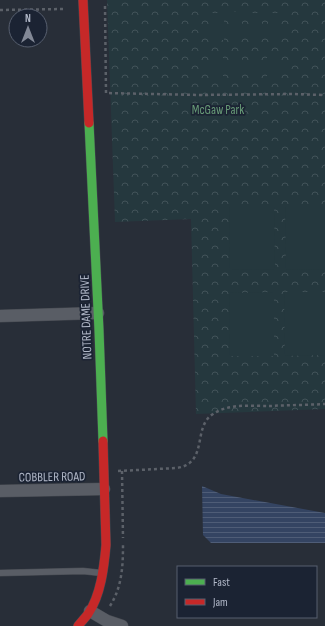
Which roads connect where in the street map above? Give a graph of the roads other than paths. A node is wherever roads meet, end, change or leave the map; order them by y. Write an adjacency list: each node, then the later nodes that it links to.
1 (83, 0): 2 (street, NOTRE DAME DRIVE)
2 (98, 313): 3 (street); 4 (street, NOTRE DAME DRIVE)
3 (0, 316)
4 (104, 490): 5 (street, COBBLER ROAD); 7 (street, NOTRE DAME DRIVE)
5 (0, 491)
6 (0, 573): 7 (lane)
7 (102, 573): 8 (street, NOTRE DAME DRIVE)
8 (90, 611): 9 (street, NOTRE DAME DRIVE); 10 (street)
9 (78, 626)
10 (122, 626)

